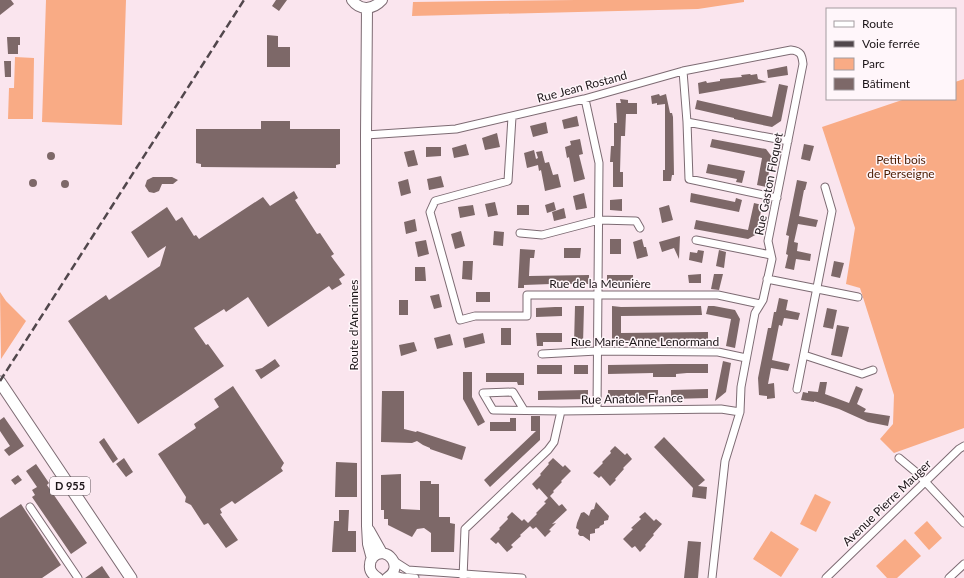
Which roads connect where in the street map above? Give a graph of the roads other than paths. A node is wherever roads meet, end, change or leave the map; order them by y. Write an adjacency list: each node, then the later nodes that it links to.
1 (352, 0): 3 (main road)
2 (382, 0): 3 (main road)
3 (367, 8): 9 (main road, Route d'Ancinnes)
4 (801, 53): 5 (street, Rue Jean Rostand); 10 (street, Rue Gaston Floquet)
5 (683, 71): 6 (street, Rue Jean Rostand); 8 (street)
6 (585, 99): 7 (street, Rue Jean Rostand); 13 (street)
7 (512, 117): 9 (street, Rue Jean Rostand); 20 (street, Rue de la Meunière)
8 (688, 122): 10 (street); 12 (street)
9 (366, 135): 39 (main road, Route d'Ancinnes)
10 (788, 141): 12 (street, Rue Gaston Floquet)
11 (825, 187): 19 (street)
12 (776, 198): 17 (street, Rue Gaston Floquet)
13 (599, 220): 14 (street); 15 (street); 20 (street)
14 (640, 228)
15 (520, 233)
16 (696, 240): 17 (street)
17 (771, 255): 18 (street, Rue Gaston Floquet)
18 (767, 279): 19 (street); 22 (street, Rue Gaston Floquet)
19 (817, 289): 21 (street); 25 (street)
20 (599, 294): 22 (street, Rue de la Meunière); 23 (street)
21 (858, 297)
22 (760, 304): 26 (street, Rue Gaston Floquet)
23 (597, 351): 24 (street, Rue Marie-Anne Lenormand); 26 (street, Rue Marie-Anne Lenormand); 31 (street)
24 (542, 354)
25 (804, 355): 27 (street); 29 (street)
26 (746, 358): 33 (street, Rue Gaston Floquet)
27 (873, 370)
28 (0, 382): 48 (main road, D 955)
29 (797, 389)
30 (524, 410): 30 (street, Rue Anatole France); 32 (street, Rue Anatole France)
31 (597, 410): 32 (street, Rue Anatole France); 33 (street, Rue Anatole France)
32 (561, 411): 46 (street)
33 (740, 412): 53 (street)
34 (964, 446): 36 (street, Avenue Pierre Mauger)
35 (899, 458): 36 (street)
36 (925, 482): 38 (street); 54 (street, Avenue Pierre Mauger)
37 (30, 507): 47 (street)
38 (964, 523)
39 (368, 526): 40 (main road, Route d'Ancinnes); 41 (main road, Route d'Ancinnes)
40 (382, 553): 41 (main road); 42 (main road)
41 (372, 559): 44 (main road)
42 (394, 561): 45 (main road); 46 (street)
43 (964, 564): 55 (street)
44 (370, 574): 49 (main road)
45 (389, 576): 50 (street)
46 (463, 576): 51 (street)
47 (78, 578)
48 (131, 578)
49 (378, 578)
50 (415, 578)
51 (518, 578): 52 (street)
52 (522, 578)
53 (712, 578)
54 (826, 578)
55 (949, 578)

